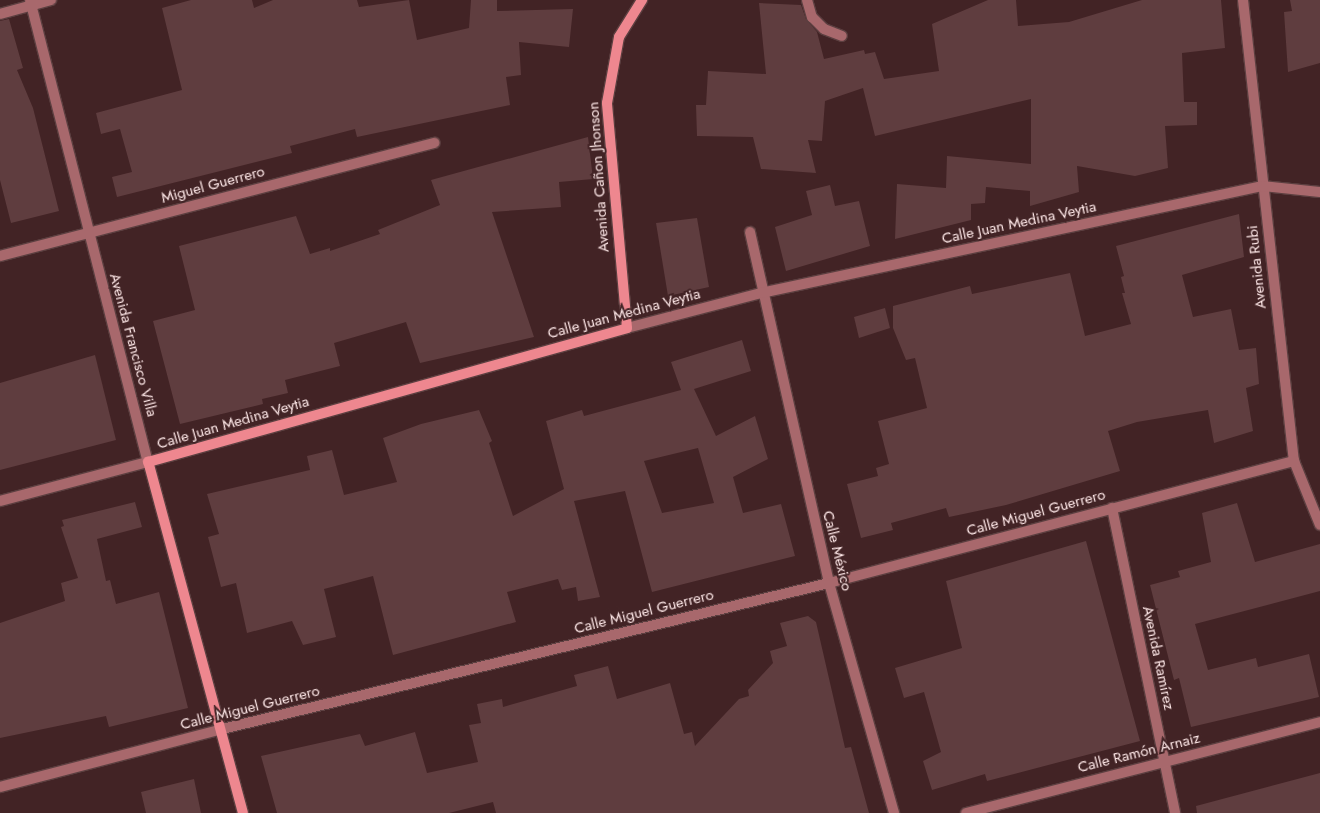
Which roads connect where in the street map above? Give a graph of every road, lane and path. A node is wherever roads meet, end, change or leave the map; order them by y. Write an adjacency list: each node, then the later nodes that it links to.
1 (51, 0): 5 (street)
2 (642, 0): 15 (main road, Avenida Cañon Jhonson)
3 (807, 0): 7 (street)
4 (1242, 0): 9 (street, Avenida Rubi)
5 (31, 3): 6 (street); 12 (street, Avenida Francisco Villa)
6 (0, 14)
7 (842, 36)
8 (434, 143): 12 (street, Miguel Guerrero)
9 (1262, 186): 10 (street, Calle Juan Medina Veytia); 14 (street, Calle Juan Medina Veytia); 16 (street, Avenida Rubi)
10 (1320, 192)
11 (750, 232): 14 (street, Calle México)
12 (87, 233): 13 (street, Miguel Guerrero); 17 (street, Avenida Francisco Villa)
13 (0, 256)
14 (761, 293): 15 (street, Calle Juan Medina Veytia); 21 (street, Calle México)
15 (627, 328): 17 (main road, Calle Juan Medina Veytia)
16 (1294, 461): 19 (street, Calle Miguel Guerrero); 20 (street, Avenida Rubi)
17 (148, 462): 18 (street, Calle Juan Medina Veytia); 23 (main road, Avenida Francisco Villa)
18 (0, 501)
19 (1112, 508): 21 (street, Calle Miguel Guerrero); 24 (street, Avenida Ramírez)
20 (1320, 525)
21 (829, 583): 23 (street, Calle Miguel Guerrero); 27 (street, Calle México)
22 (1320, 722): 24 (street, Calle Ramón Arnaiz)
23 (222, 729): 25 (street, Calle Miguel Guerrero); 26 (main road, Avenida Francisco Villa)
24 (1164, 762): 28 (street, Calle Ramón Arnaiz); 29 (street, Avenida Ramírez)
25 (0, 787)
26 (244, 813)
27 (894, 813)
28 (966, 813)
29 (1176, 813)

